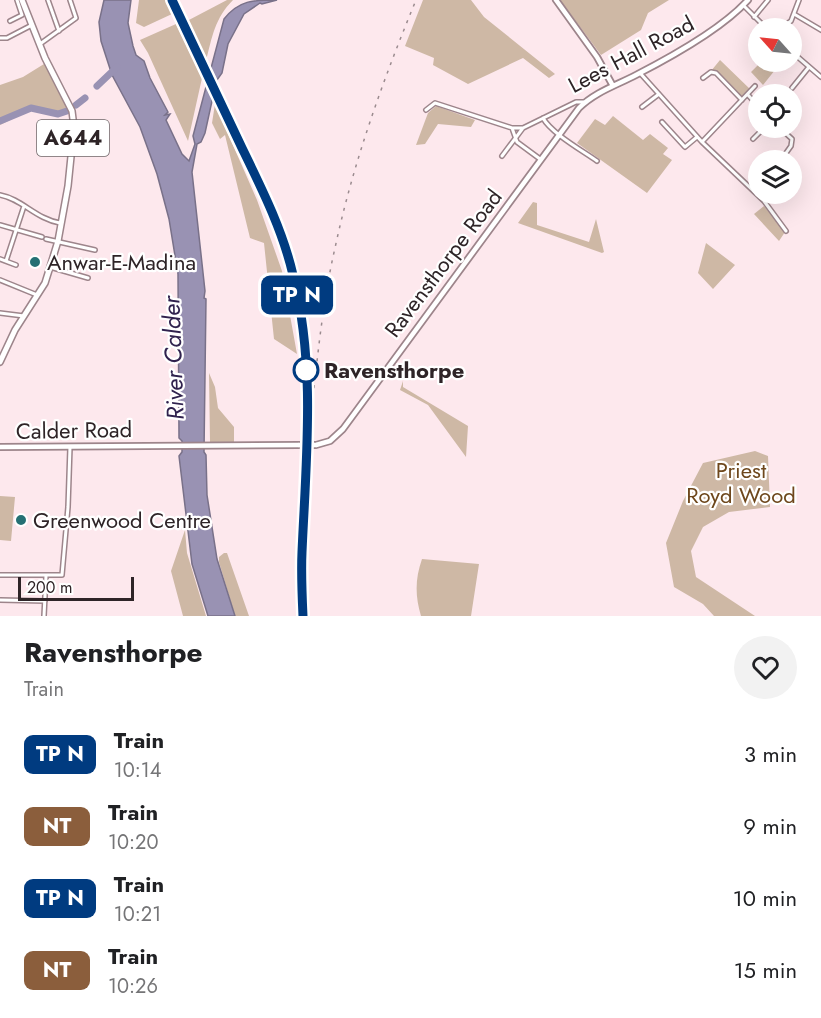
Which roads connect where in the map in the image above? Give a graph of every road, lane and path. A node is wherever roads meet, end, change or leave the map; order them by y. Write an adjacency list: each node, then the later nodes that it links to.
1 (16, 0): 13 (street)
2 (22, 0): 14 (highway, A644)
3 (48, 0): 16 (street)
4 (70, 0): 16 (street)
5 (556, 0): 25 (street)
6 (748, 0): 9 (street, Lees Hall Road)
7 (768, 0): 11 (street)
8 (800, 0): 10 (street)
9 (743, 5): 11 (street); 21 (street, Lees Hall Road)
10 (794, 14): 12 (street); 15 (street)
11 (754, 17)
12 (792, 18)
13 (10, 21)
14 (32, 25): 17 (street); 18 (highway, A644)
15 (821, 30)
16 (59, 31): 18 (street)
17 (0, 39)
18 (39, 44): 47 (highway, A644)
19 (802, 61): 20 (street)
20 (809, 67): 22 (street); 24 (street)
21 (640, 74): 25 (street, Lees Hall Road); 26 (street)
22 (821, 76)
23 (703, 78): 28 (street)
24 (795, 84)
25 (614, 86): 29 (street, Lees Hall Road)
26 (658, 94): 30 (street); 37 (street)
27 (748, 95): 28 (street)
28 (742, 100): 39 (street)
29 (584, 102): 32 (street, Lees Hall Road); 36 (street, Ravensthorpe Road)
30 (642, 107)
31 (426, 110): 34 (street, Lees Hall Road)
32 (543, 118): 35 (street, Lees Hall Road); 36 (street)
33 (662, 122): 37 (street)
34 (512, 128): 35 (street, Lees Hall Road); 38 (street)
35 (523, 128): 38 (street, Lees Hall Road)
36 (559, 134): 41 (street, Ravensthorpe Road); 42 (street)
37 (697, 137): 39 (street)
38 (515, 138): 40 (street, Lees Hall Road); 41 (street)
39 (702, 142): 43 (street)
40 (502, 156)
41 (541, 159): 66 (street, Ravensthorpe Road, bridge)
42 (597, 161)
43 (748, 185)
44 (0, 195): 46 (street)
45 (765, 204): 51 (street)
46 (24, 206): 47 (street); 49 (street)
47 (61, 224): 53 (highway, A644)
48 (0, 225): 49 (street)
49 (16, 229): 52 (street); 56 (street)
50 (39, 229): 52 (street)
51 (786, 231)
52 (36, 236): 53 (street)
53 (58, 241): 54 (street); 58 (highway, A644)
54 (95, 250)
55 (0, 259): 56 (street)
56 (6, 261): 57 (street)
57 (16, 265)
58 (50, 267): 59 (street); 61 (highway, A644)
59 (88, 278)
60 (0, 280): 61 (street)
61 (38, 295): 63 (highway, A644)
62 (0, 313): 63 (street)
63 (24, 316): 64 (highway, A644)
64 (2, 351): 65 (highway, A644)
65 (0, 362)
66 (221, 444): 68 (street, Calder Road)
67 (0, 447): 68 (street, Calder Road)
68 (70, 447): 70 (street)
69 (0, 575): 70 (street)
70 (46, 576): 72 (street)
71 (0, 600): 72 (street)
72 (45, 601): 73 (street)
73 (44, 616)

